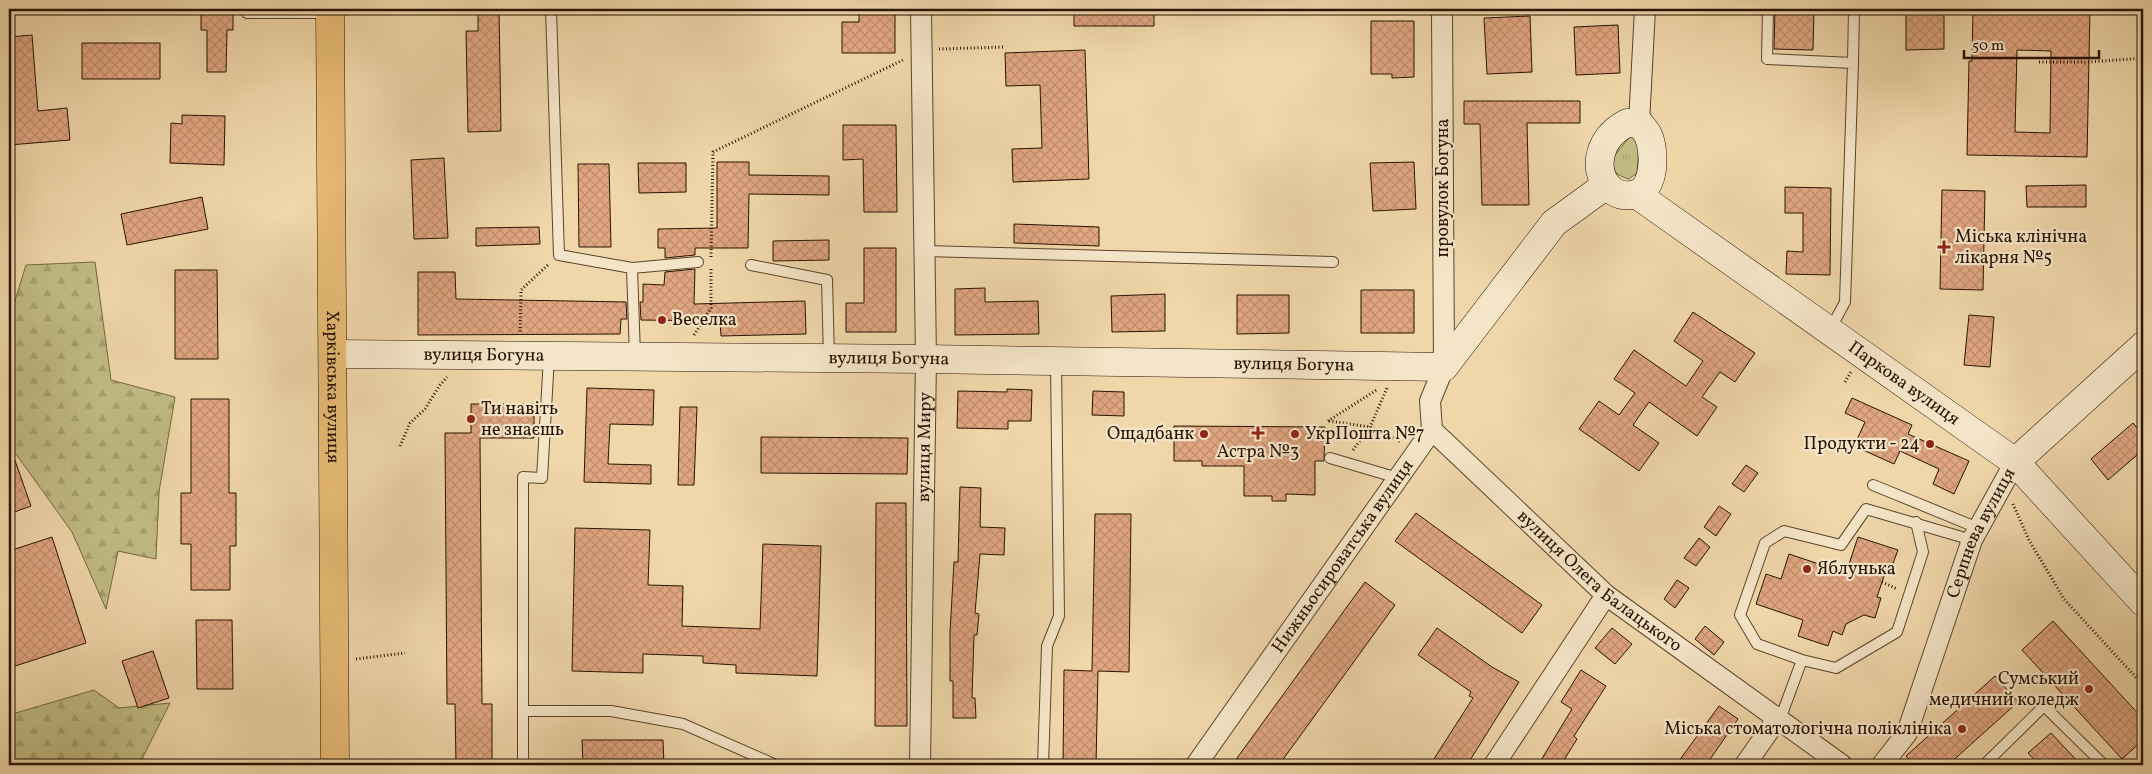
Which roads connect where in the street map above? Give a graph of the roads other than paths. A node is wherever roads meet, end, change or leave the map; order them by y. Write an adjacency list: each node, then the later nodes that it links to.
1 (247, 9): 8 (lane)
2 (551, 9): 17 (lane)
3 (921, 9): 13 (street, вулиця Миру)
4 (1442, 9): 26 (street, провулок Богуна)
5 (1645, 9): 10 (street)
6 (1768, 9): 9 (lane)
7 (1854, 9): 9 (lane)
8 (330, 11): 20 (main road, Харківська вулиця)
9 (1853, 63): 18 (lane)
10 (1639, 123): 11 (main road); 12 (main road)
11 (1605, 186): 12 (main road); 26 (main road)
12 (1636, 194): 18 (main road, Паркова вулиця)
13 (925, 251): 15 (lane); 24 (street, вулиця Миру)
14 (698, 262): 17 (lane)
15 (1333, 262)
16 (750, 265): 23 (lane)
17 (632, 268): 22 (lane)
18 (1829, 331): 29 (main road, Паркова вулиця)
19 (2143, 346): 29 (main road, Серпнева вулиця)
20 (334, 354): 21 (main road, вулиця Богуна); 39 (main road, Харківська вулиця)
21 (549, 356): 22 (main road, вулиця Богуна); 37 (lane)
22 (636, 357): 23 (main road, вулиця Богуна)
23 (829, 359): 24 (main road, вулиця Богуна)
24 (926, 359): 25 (main road, вулиця Богуна); 42 (street, вулиця Миру)
25 (1056, 361): 26 (main road, вулиця Богуна); 43 (lane)
26 (1444, 367): 27 (street)
27 (1432, 430): 30 (street, Нижньосироватська вулиця); 34 (street, вулиця Олега Балацького)
28 (1330, 458): 30 (lane)
29 (2009, 471): 33 (street, Серпнева вулиця); 35 (main road, Паркова вулиця)
30 (1398, 478): 44 (street, Нижньосироватська вулиця)
31 (1873, 485): 33 (lane)
32 (1916, 522): 33 (lane); 36 (lane); 36 (lane)
33 (1975, 534): 48 (street, Серпнева вулиця)
34 (1606, 595): 38 (street, вулиця Олега Балацького); 45 (street)
35 (2143, 602)
36 (1802, 660): 38 (lane)
37 (523, 711): 40 (lane); 41 (lane)
38 (1778, 719): 46 (street); 47 (street, вулиця Олега Балацького)
39 (335, 765)
40 (523, 765)
41 (776, 765)
42 (920, 765)
43 (1043, 765)
44 (1196, 765)
45 (1494, 765)
46 (1745, 765)
47 (1842, 765)
48 (1882, 765)
49 (1984, 765): 50 (lane)
50 (2104, 765)

